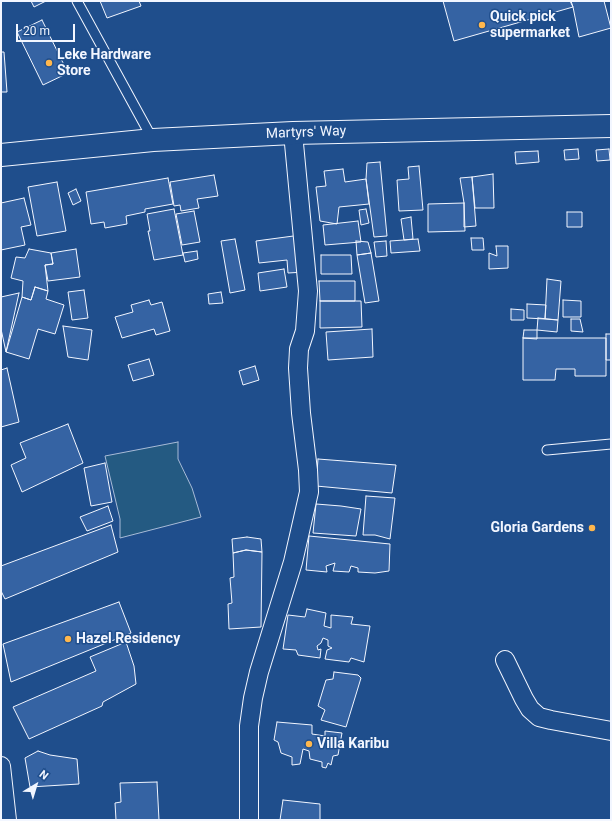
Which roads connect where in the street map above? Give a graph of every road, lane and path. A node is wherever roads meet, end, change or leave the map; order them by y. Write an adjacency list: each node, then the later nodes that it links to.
1 (78, 1): 4 (lane)
2 (611, 126): 3 (main road, Martyrs' Way)
3 (293, 133): 4 (main road, Martyrs' Way); 12 (street)
4 (153, 140): 5 (main road, Martyrs' Way)
5 (1, 155)
6 (611, 444): 7 (lane)
7 (547, 450)
8 (505, 660): 9 (street)
9 (611, 731)
10 (1, 766): 11 (street)
11 (7, 820)
12 (249, 820)

